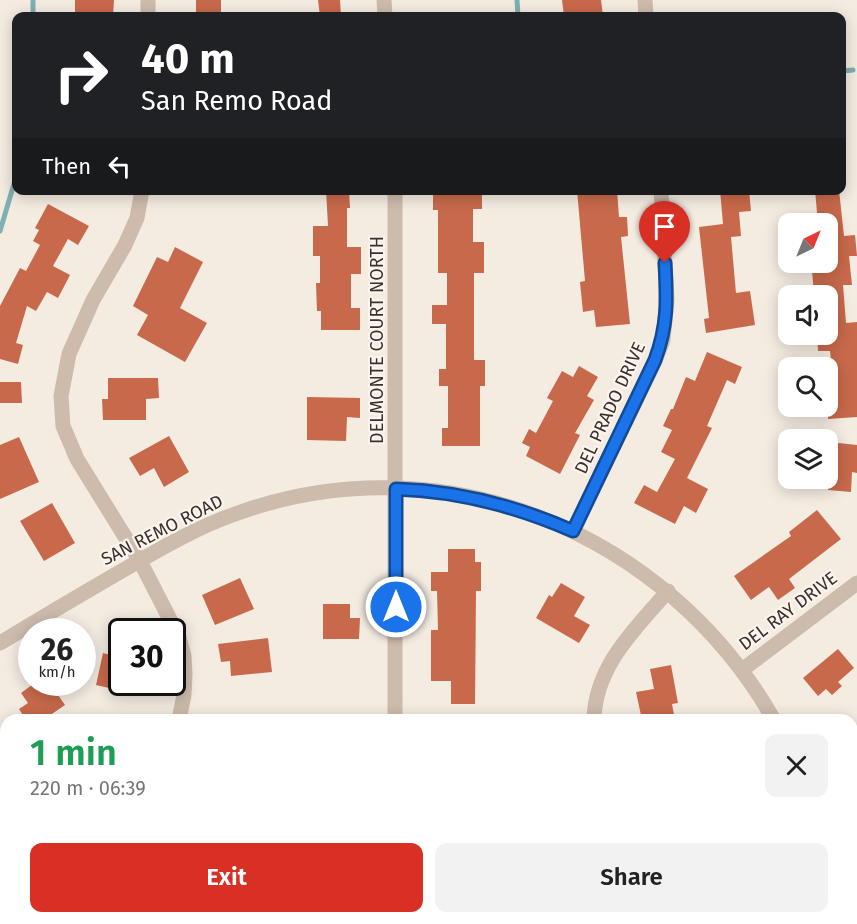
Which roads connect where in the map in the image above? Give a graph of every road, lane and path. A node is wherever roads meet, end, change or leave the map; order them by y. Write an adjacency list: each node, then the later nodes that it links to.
1 (141, 195): 6 (street)
2 (395, 195): 4 (street, DELMONTE COURT NORTH)
3 (661, 195): 5 (street, DEL PRADO DRIVE)
4 (396, 489): 5 (street, SAN REMO ROAD); 6 (street, SAN REMO ROAD); 12 (street, DELMONTE COURT NORTH)
5 (573, 531): 8 (street, SAN REMO ROAD)
6 (140, 561): 9 (street, SAN REMO ROAD); 11 (street)
7 (857, 583): 10 (street, DEL RAY DRIVE)
8 (668, 591): 10 (street, SAN REMO ROAD); 13 (street)
9 (0, 643)
10 (742, 670): 14 (street, SAN REMO ROAD)
11 (180, 714)
12 (395, 714)
13 (595, 714)
14 (770, 714)

